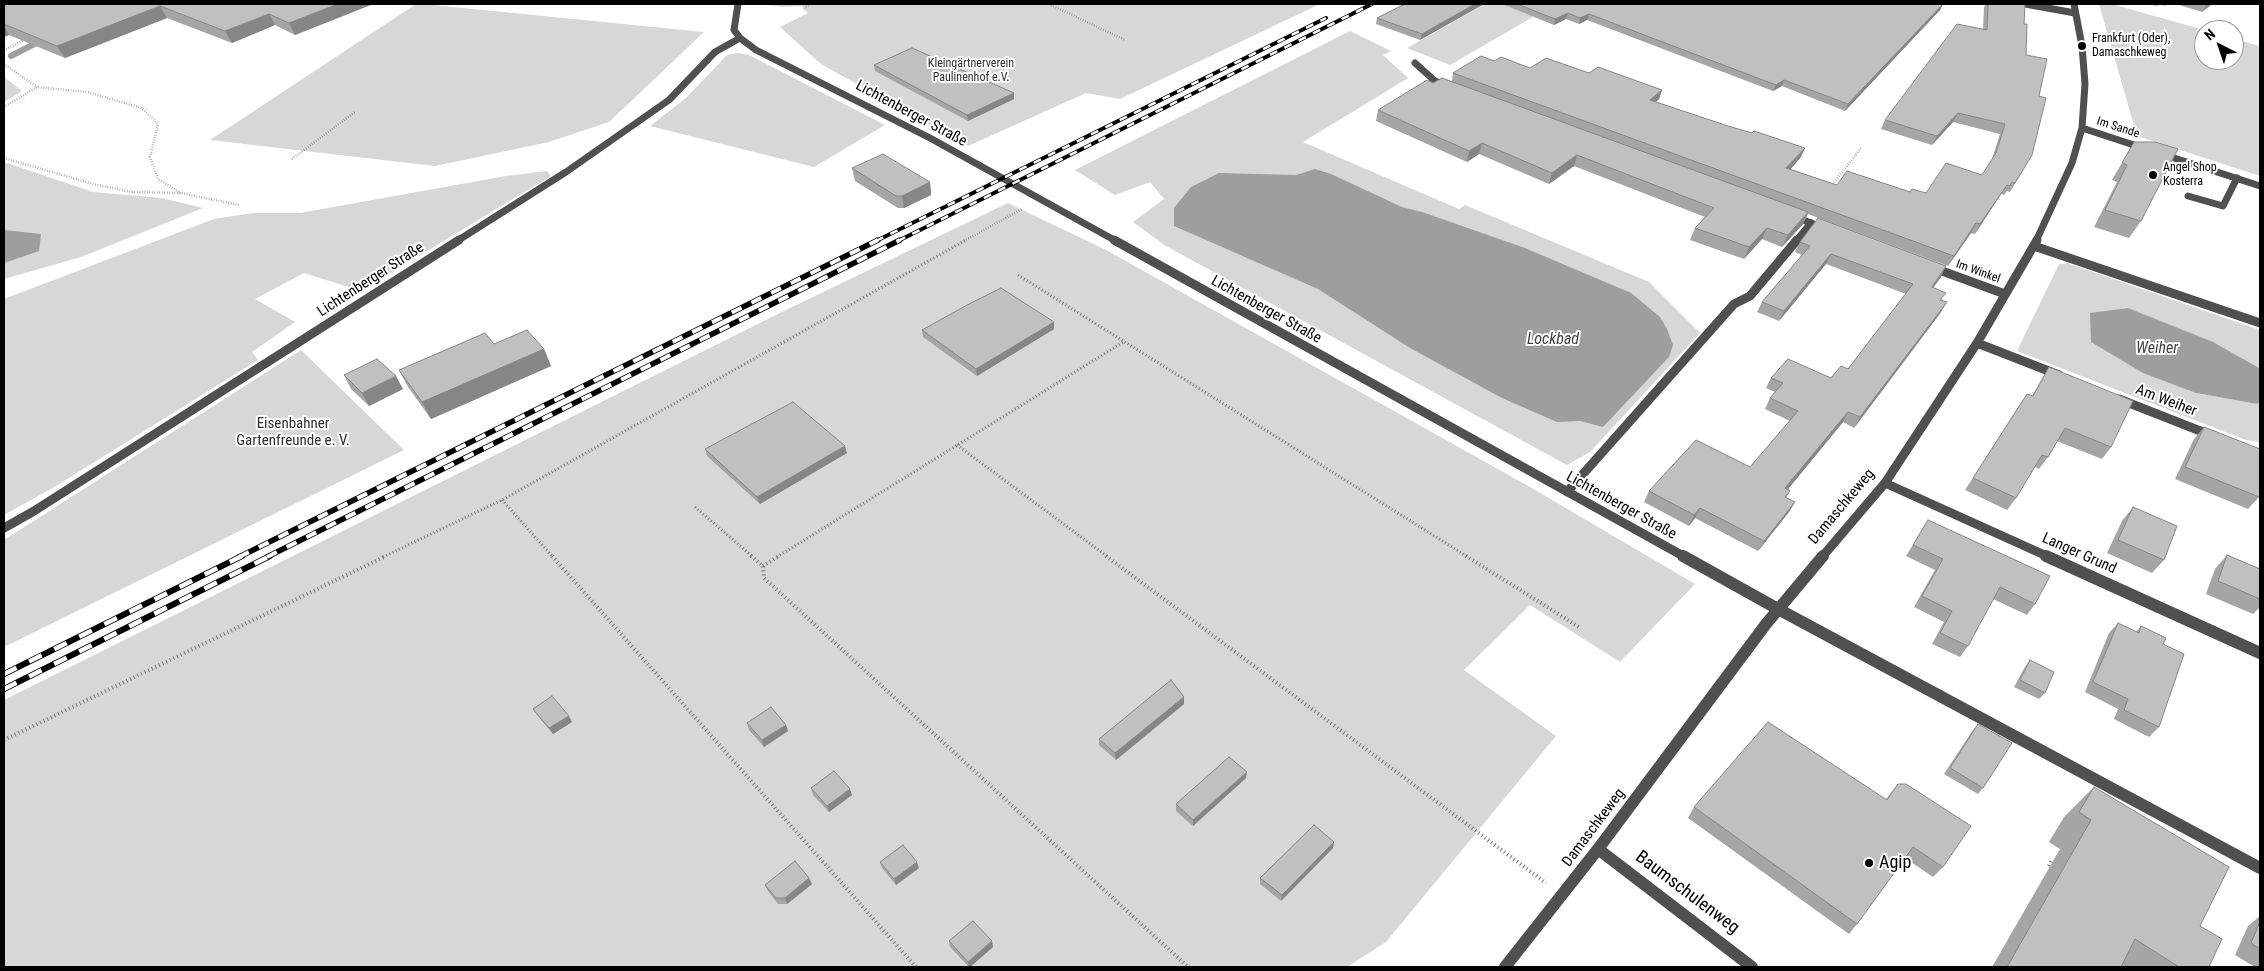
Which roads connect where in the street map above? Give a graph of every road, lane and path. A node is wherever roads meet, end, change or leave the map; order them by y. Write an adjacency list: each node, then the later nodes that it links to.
1 (738, 4): 8 (street)
2 (810, 4): 6 (path)
3 (1049, 4): 9 (path)
4 (2025, 4): 5 (street, Damaschkeweg)
5 (2075, 8): 17 (street, Damaschkeweg)
6 (804, 9)
7 (30, 37): 10 (path)
8 (740, 38): 26 (street, Lichtenberger Straße); 46 (street, Lichtenberger Straße)
9 (1125, 40)
10 (4, 50)
11 (1415, 62): 14 (street)
12 (4, 64): 13 (path)
13 (37, 87): 15 (path); 24 (path)
14 (1453, 88)
15 (4, 107)
16 (356, 112): 20 (path)
17 (2082, 128): 21 (street, Im Sande); 31 (street, Damaschkeweg)
18 (1862, 148): 23 (path)
19 (4, 158): 24 (path)
20 (292, 159)
21 (2237, 178): 22 (street, Im Sande); 25 (street)
22 (2260, 186)
23 (1826, 191)
24 (181, 193): 27 (path)
25 (2188, 196)
26 (1039, 200): 43 (street, Lichtenberger Straße); 44 (path)
27 (239, 204)
28 (1784, 213): 29 (street)
29 (1811, 223): 30 (street); 43 (street)
30 (1839, 233)
31 (2034, 246): 34 (street, Damaschkeweg); 35 (street)
32 (1922, 264): 34 (street, Im Winkel)
33 (1018, 275): 36 (path)
34 (2005, 294): 37 (street, Damaschkeweg)
35 (2260, 324)
36 (1125, 341): 41 (path); 49 (path)
37 (1977, 343): 38 (street); 42 (street, Damaschkeweg)
38 (2068, 379)
39 (2114, 397): 40 (street, Am Weiher)
40 (2224, 440)
41 (958, 445): 47 (path); 56 (path)
42 (1885, 483): 48 (street, Damaschkeweg); 50 (street, Langer Grund)
43 (1567, 492): 48 (street, Lichtenberger Straße)
44 (502, 500): 51 (path); 57 (path)
45 (694, 507): 47 (path)
46 (4, 528)
47 (763, 566): 58 (path)
48 (1778, 609): 52 (street, Damaschkeweg); 55 (street, Lichtenberger Straße)
49 (1579, 627)
50 (2260, 653)
51 (4, 740)
52 (1598, 849): 56 (street, Damaschkeweg); 60 (street, Baumschulenweg)
53 (2052, 859): 54 (path)
54 (2049, 866)
55 (2260, 868)
56 (1562, 896): 59 (street, Damaschkeweg)
57 (916, 967)
58 (1188, 967)
59 (1505, 967)
60 (1752, 967)

